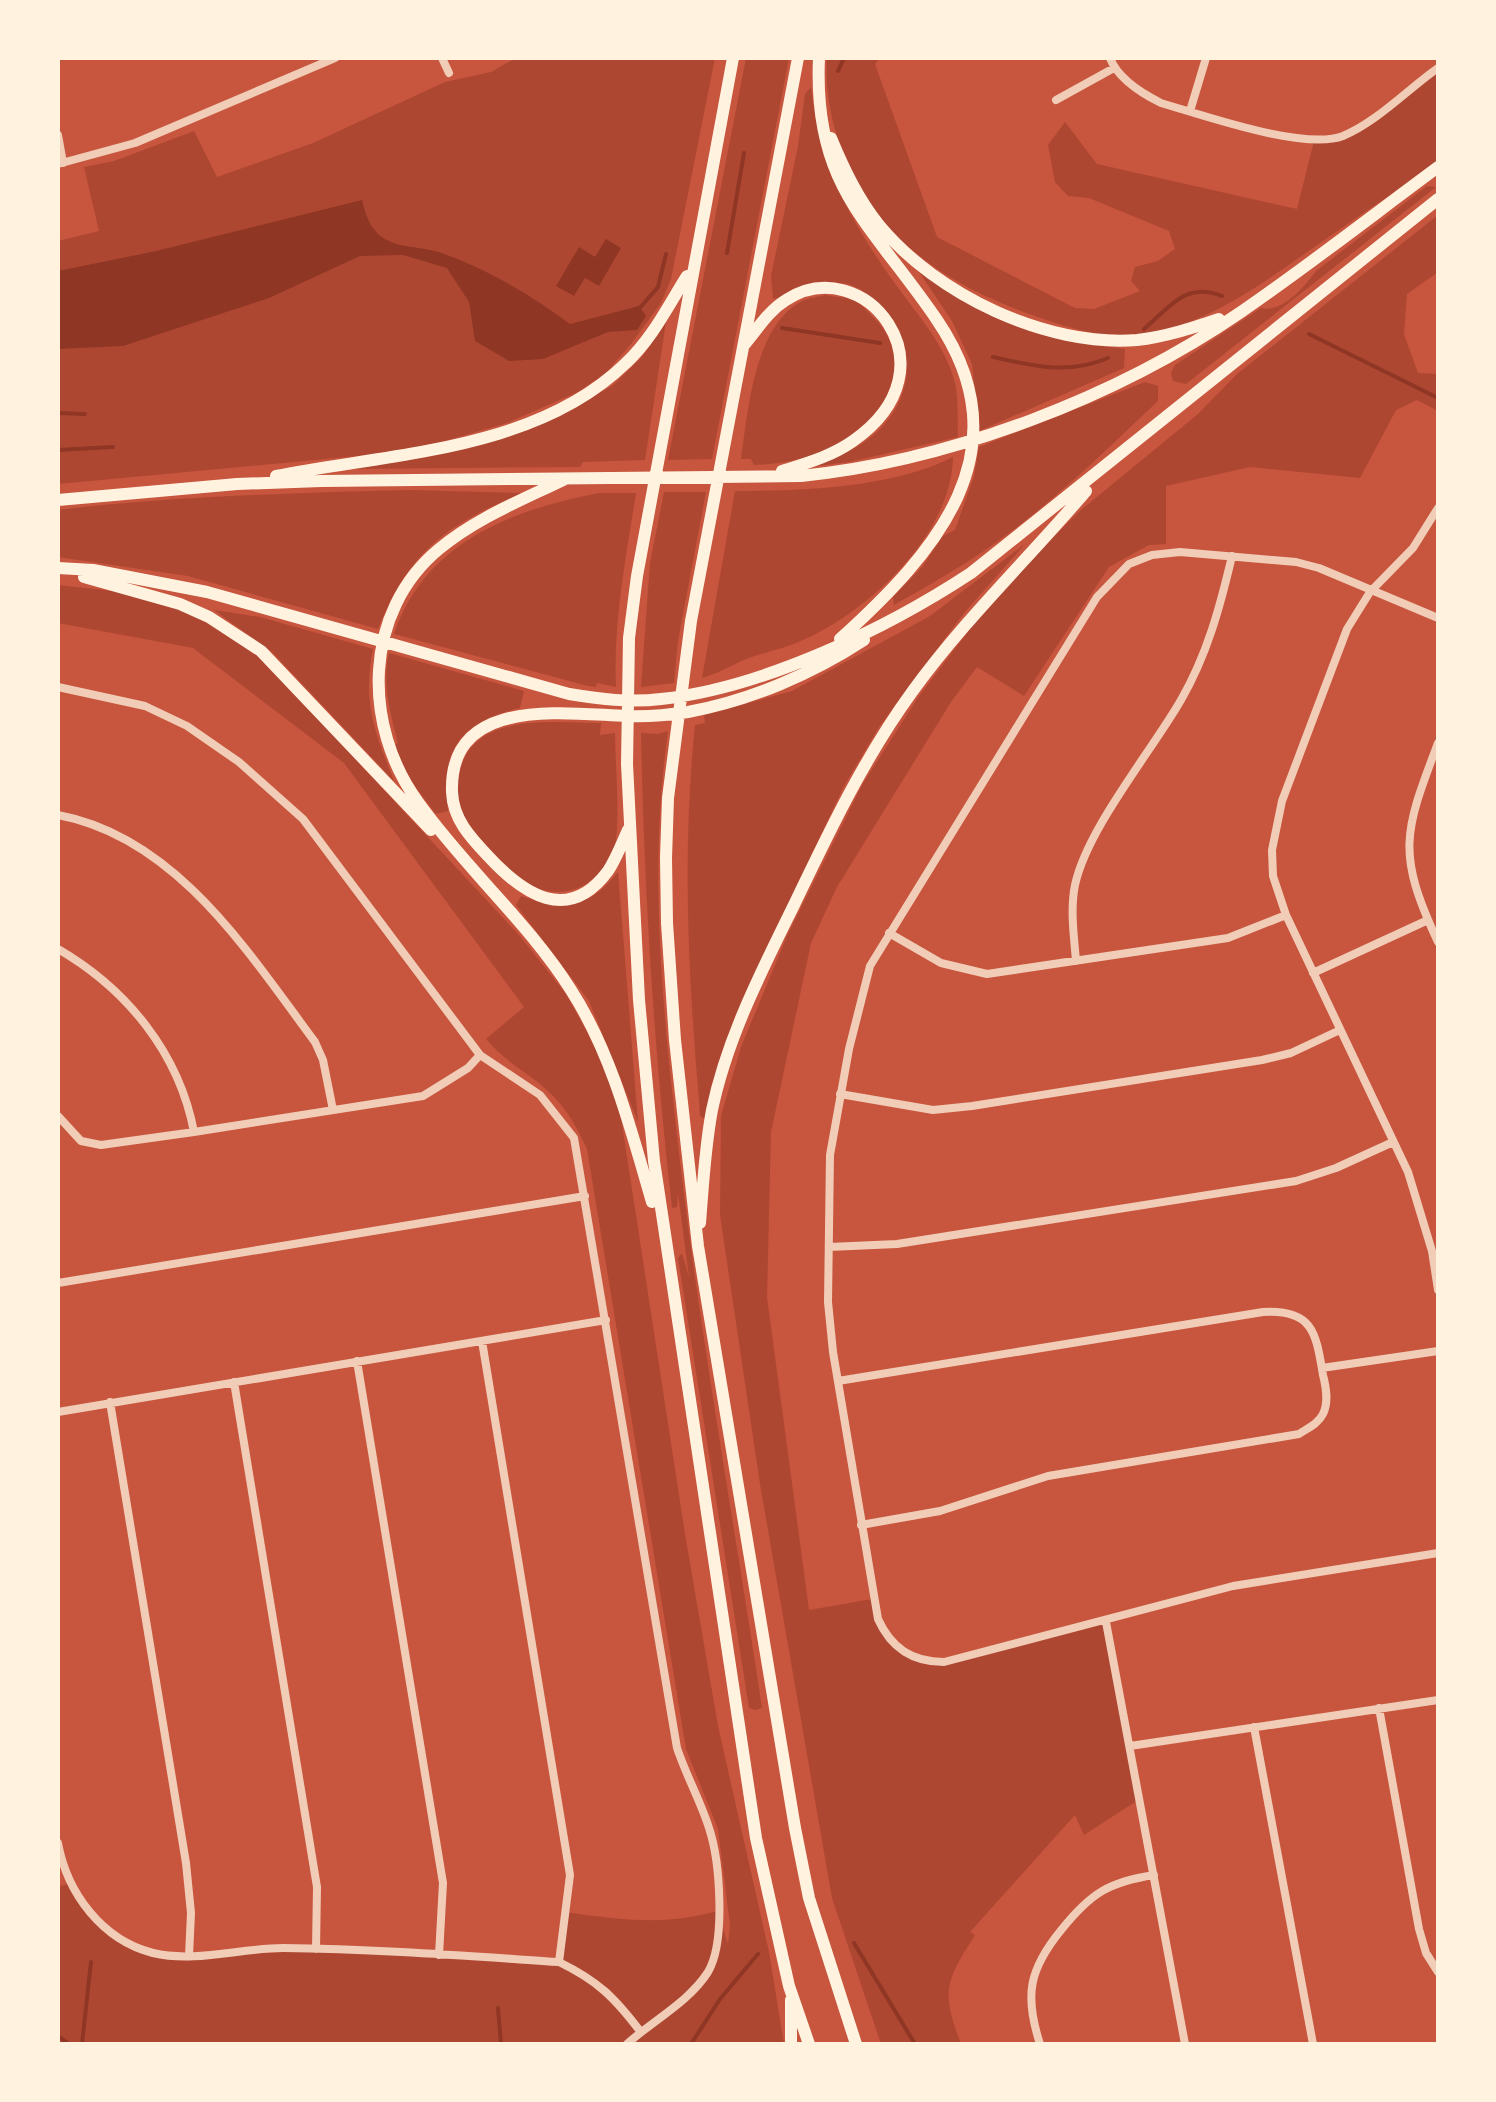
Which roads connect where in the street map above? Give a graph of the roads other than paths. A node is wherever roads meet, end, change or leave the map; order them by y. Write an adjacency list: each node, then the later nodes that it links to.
1 (336, 58): 15 (street)
2 (442, 58): 10 (street)
3 (733, 58): 18 (highway)
4 (798, 58): 20 (highway)
5 (819, 58): 13 (highway)
6 (1110, 58): 8 (street)
7 (1206, 58): 12 (street)
8 (1114, 68): 11 (street); 12 (street)
9 (1438, 68): 12 (street)
10 (449, 73)
11 (1056, 100)
12 (1190, 111)
13 (822, 116): 19 (highway); 32 (highway)
14 (58, 134): 15 (street)
15 (60, 163)
16 (1438, 167): 19 (highway)
17 (1438, 198): 21 (highway)
18 (693, 266): 24 (highway); 36 (highway)
19 (1240, 312): 22 (highway)
20 (742, 347): 22 (highway); 54 (highway)
21 (1104, 469): 31 (highway); 54 (highway)
22 (772, 475): 23 (highway)
23 (569, 478): 24 (highway); 37 (highway)
24 (237, 484): 25 (highway)
25 (58, 500)
26 (1438, 508): 29 (street)
27 (1232, 556): 29 (street); 40 (street); 43 (street)
28 (58, 570): 32 (highway); 37 (highway)
29 (1370, 592): 30 (street); 38 (street)
30 (1438, 618)
31 (897, 619): 32 (highway); 36 (highway)
32 (831, 648)
33 (58, 688): 46 (street)
34 (1438, 743): 39 (street)
35 (58, 815): 48 (street)
36 (629, 828): 53 (highway)
37 (468, 866): 53 (highway)
38 (1286, 916): 43 (street); 44 (street)
39 (1428, 920): 41 (street); 44 (street)
40 (889, 933): 43 (street); 47 (street)
41 (1438, 942)
42 (58, 949): 50 (street)
43 (1076, 961)
44 (1313, 972): 45 (street)
45 (1340, 1030): 47 (street); 51 (street)
46 (480, 1055): 48 (street); 52 (street)
47 (840, 1094): 55 (street)
48 (333, 1110): 50 (street)
49 (58, 1116): 50 (street)
50 (194, 1132)
51 (1394, 1142): 55 (street); 57 (street)
52 (585, 1196): 56 (street); 58 (street)
53 (663, 1238): 83 (highway)
54 (698, 1246): 77 (highway)
55 (829, 1247): 63 (street)
56 (58, 1283)
57 (1438, 1290)
58 (606, 1320): 59 (street); 84 (street)
59 (482, 1341): 61 (street); 81 (street)
60 (1438, 1351): 62 (street)
61 (358, 1361): 64 (street); 79 (street)
62 (1322, 1368): 63 (street); 67 (street)
63 (838, 1381): 67 (street)
64 (234, 1382): 65 (street); 78 (street)
65 (110, 1402): 66 (street); 80 (street)
66 (58, 1412)
67 (861, 1525): 69 (street)
68 (1438, 1553): 69 (street)
69 (1106, 1622): 73 (street)
70 (1438, 1700): 71 (street)
71 (1379, 1708): 72 (street); 82 (street)
72 (1254, 1727): 73 (street); 92 (street)
73 (1130, 1746): 75 (street)
74 (58, 1844): 76 (street)
75 (1154, 1875): 90 (street); 91 (street)
76 (64, 1883): 80 (street)
77 (809, 1898): 88 (highway); 89 (highway)
78 (316, 1948): 79 (street); 80 (street)
79 (440, 1954): 81 (street)
80 (189, 1956)
81 (559, 1962): 84 (street)
82 (1438, 1972)
83 (791, 1993): 86 (highway); 87 (highway)
84 (640, 2032): 85 (street)
85 (627, 2044)
86 (791, 2044)
87 (809, 2044)
88 (856, 2044)
89 (866, 2044)
90 (1040, 2044)
91 (1185, 2044)
92 (1313, 2044)

